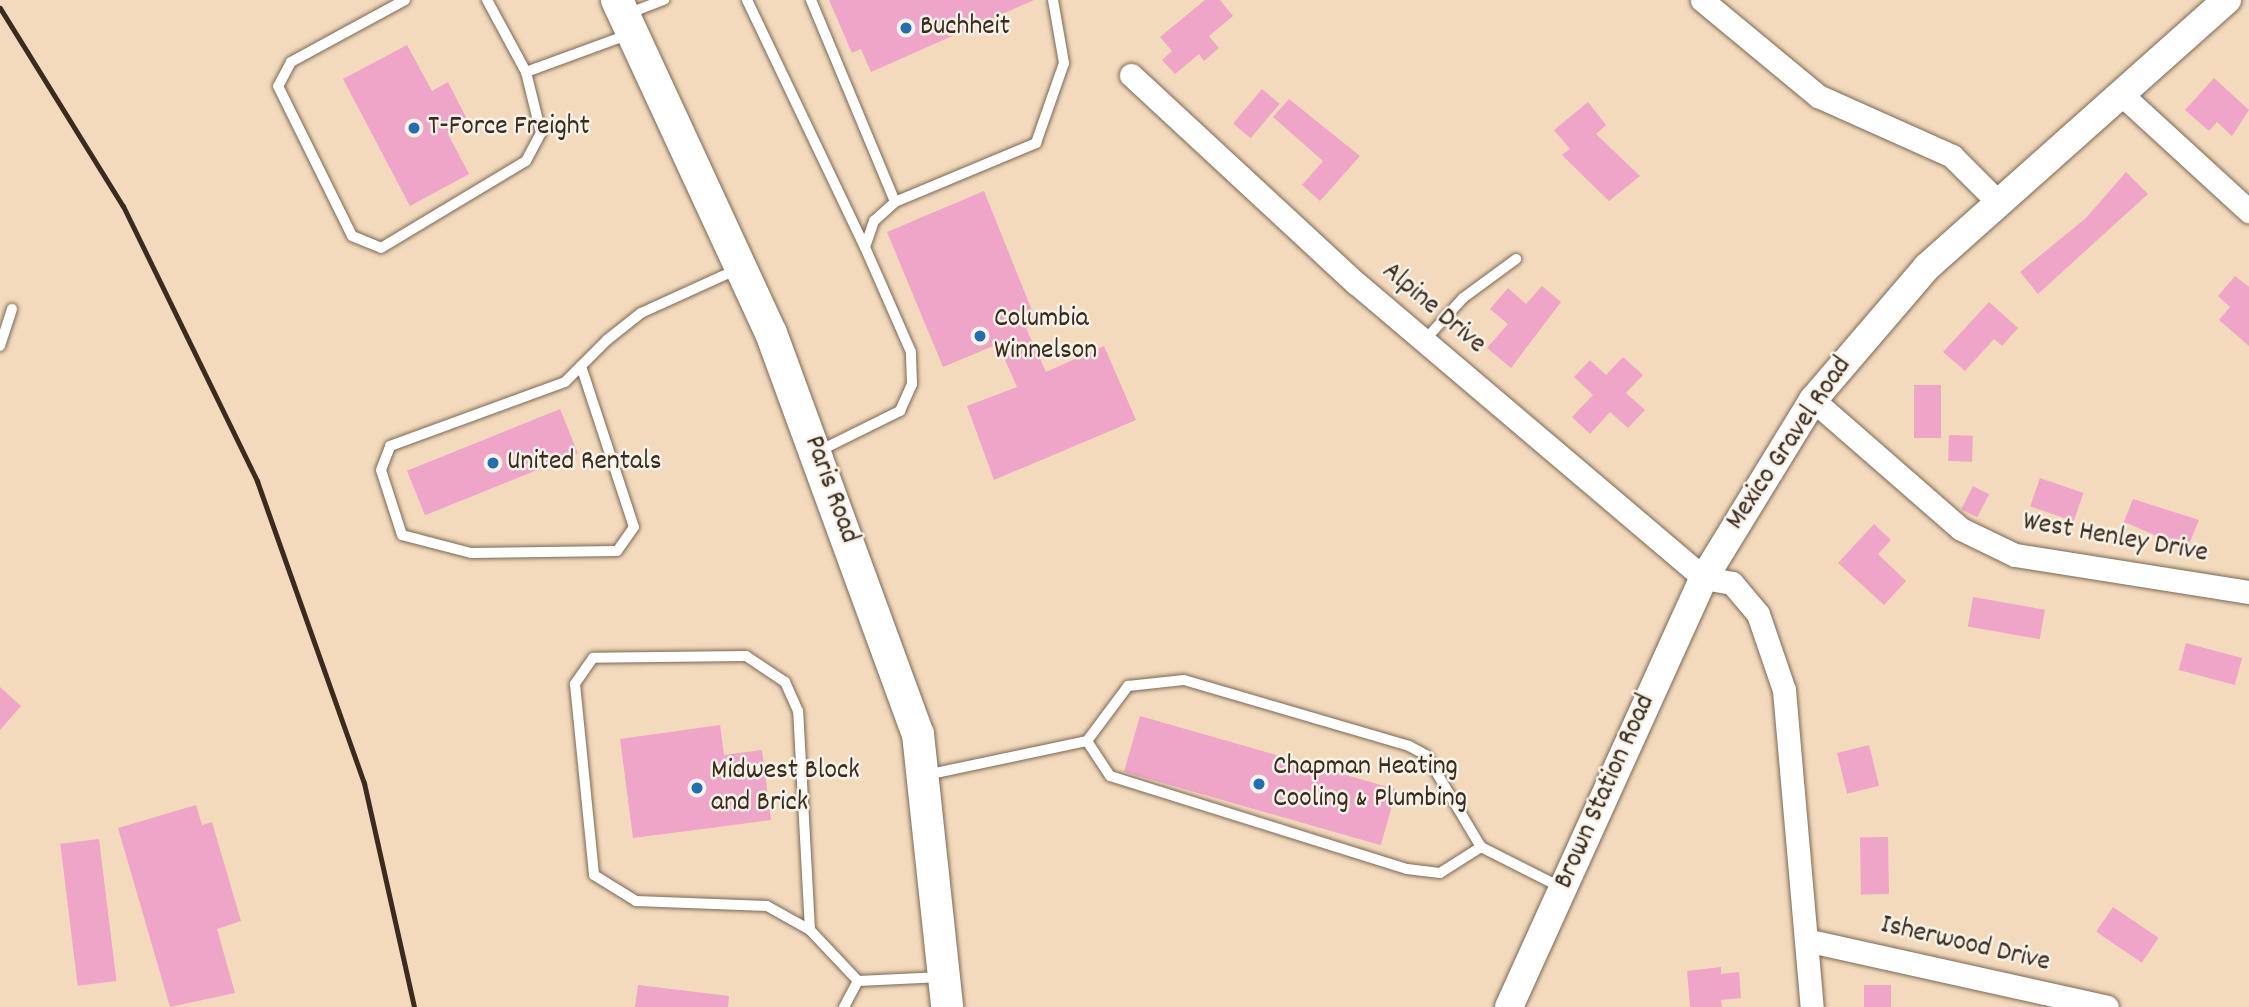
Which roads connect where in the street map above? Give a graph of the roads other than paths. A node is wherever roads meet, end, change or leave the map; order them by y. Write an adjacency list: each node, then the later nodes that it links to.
1 (405, 0): 10 (lane)
2 (487, 0): 10 (lane)
3 (664, 0): 9 (lane)
4 (747, 0): 16 (lane)
5 (811, 0): 14 (lane)
6 (1053, 0): 14 (lane)
7 (1702, 0): 13 (street)
8 (2227, 0): 12 (street, Mexico Gravel Road)
9 (624, 16): 10 (lane); 18 (main road, Paris Road)
10 (526, 72)
11 (1131, 75): 20 (street, Alpine Drive)
12 (2120, 93): 13 (street, Mexico Gravel Road); 15 (street)
13 (1996, 200): 23 (street, Mexico Gravel Road)
14 (895, 202): 16 (lane)
15 (2249, 211)
16 (865, 247): 24 (lane)
17 (1516, 258): 20 (lane)
18 (740, 267): 22 (lane); 24 (main road, Paris Road)
19 (12, 309): 21 (lane)
20 (1424, 341): 25 (street, Alpine Drive)
21 (0, 346)
22 (581, 366): 22 (lane)
23 (1813, 400): 25 (street, Mexico Gravel Road); 26 (street, West Henley Drive)
24 (817, 452): 28 (main road, Paris Road)
25 (1704, 578): 30 (street, Brown Station Road); 32 (street)
26 (2249, 592)
27 (1087, 741): 28 (lane); 29 (lane); 29 (lane)
28 (923, 776): 34 (main road, Paris Road)
29 (1481, 847): 30 (lane)
30 (1563, 889): 36 (street, Brown Station Road)
31 (810, 930): 31 (lane); 33 (lane)
32 (1810, 941): 37 (street); 38 (street, Isherwood Drive)
33 (858, 981): 34 (lane); 35 (lane)
34 (948, 992)
35 (844, 1007)
36 (1509, 1007)
37 (1812, 1007)
38 (2107, 1007)

